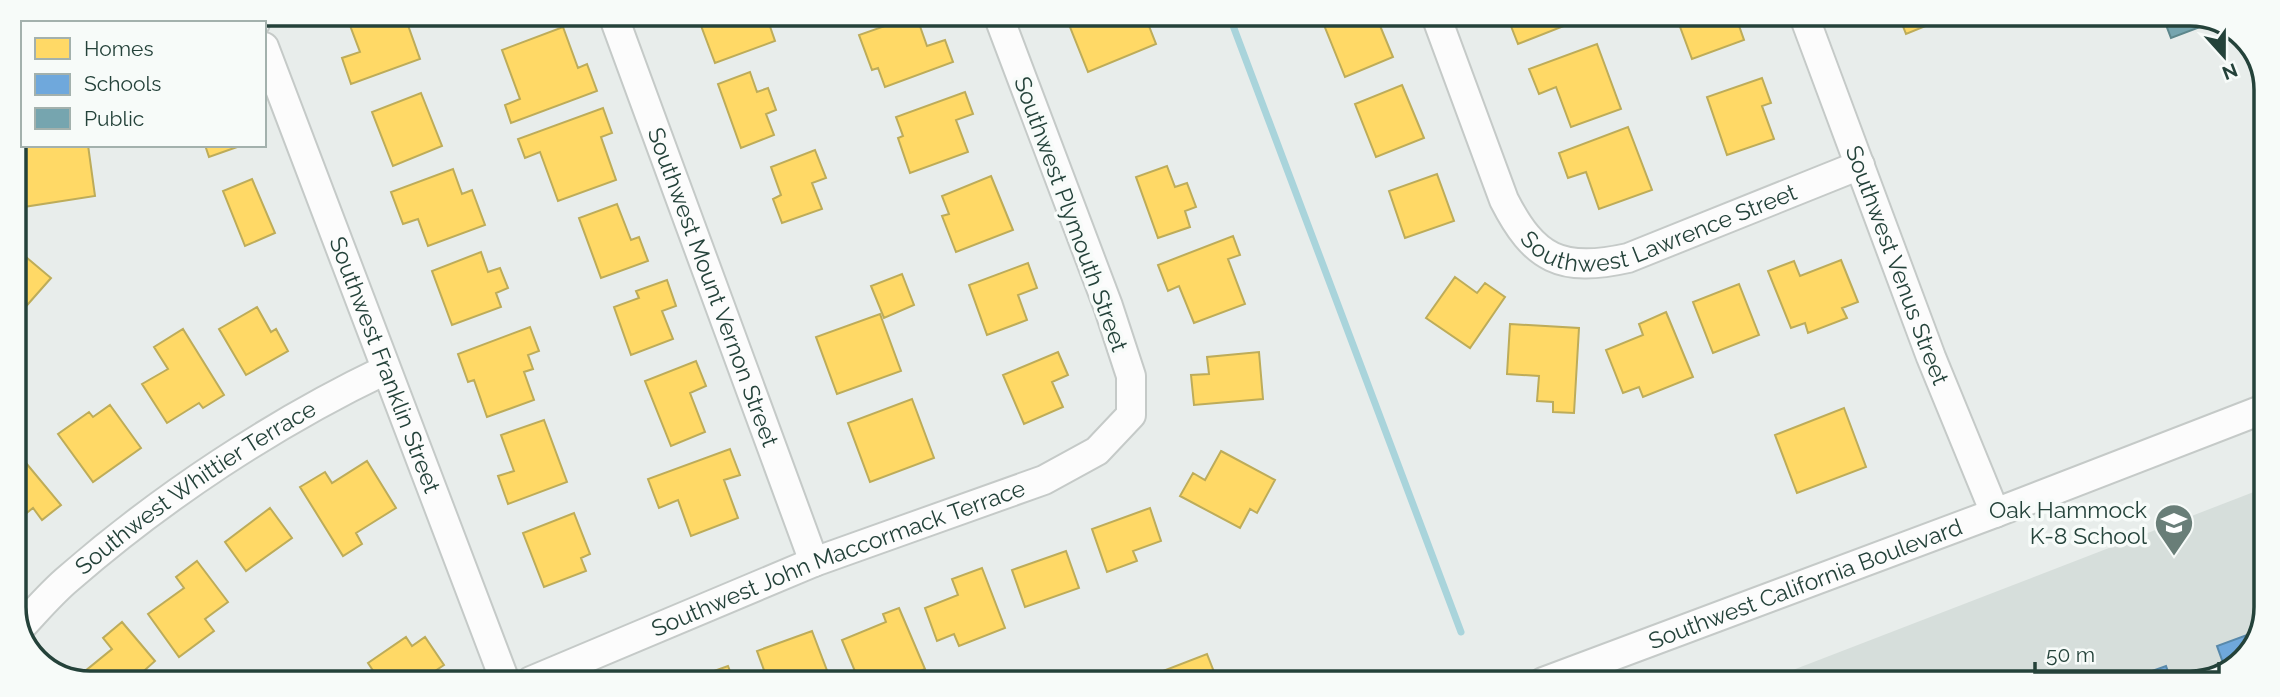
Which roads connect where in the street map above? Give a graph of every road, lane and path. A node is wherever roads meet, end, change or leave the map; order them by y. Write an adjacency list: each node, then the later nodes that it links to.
1 (616, 26): 11 (street, Southwest Mount Vernon Street)
2 (1002, 26): 9 (street, Southwest Plymouth Street)
3 (1440, 26): 6 (street, Southwest Lawrence Street)
4 (1808, 26): 6 (street, Southwest Venus Street)
5 (266, 52): 7 (street, Southwest Franklin Street)
6 (1860, 166): 10 (street, Southwest Venus Street)
7 (386, 370): 12 (street, Southwest Whittier Terrace); 13 (street, Southwest Franklin Street)
8 (2254, 412): 10 (street, Southwest California Boulevard)
9 (1131, 415): 11 (street, Southwest John Maccormack Terrace)
10 (1995, 513): 15 (street, Southwest California Boulevard)
11 (814, 562): 14 (street, Southwest John Maccormack Terrace)
12 (28, 620)
13 (501, 671)
14 (555, 671)
15 (1572, 671)

